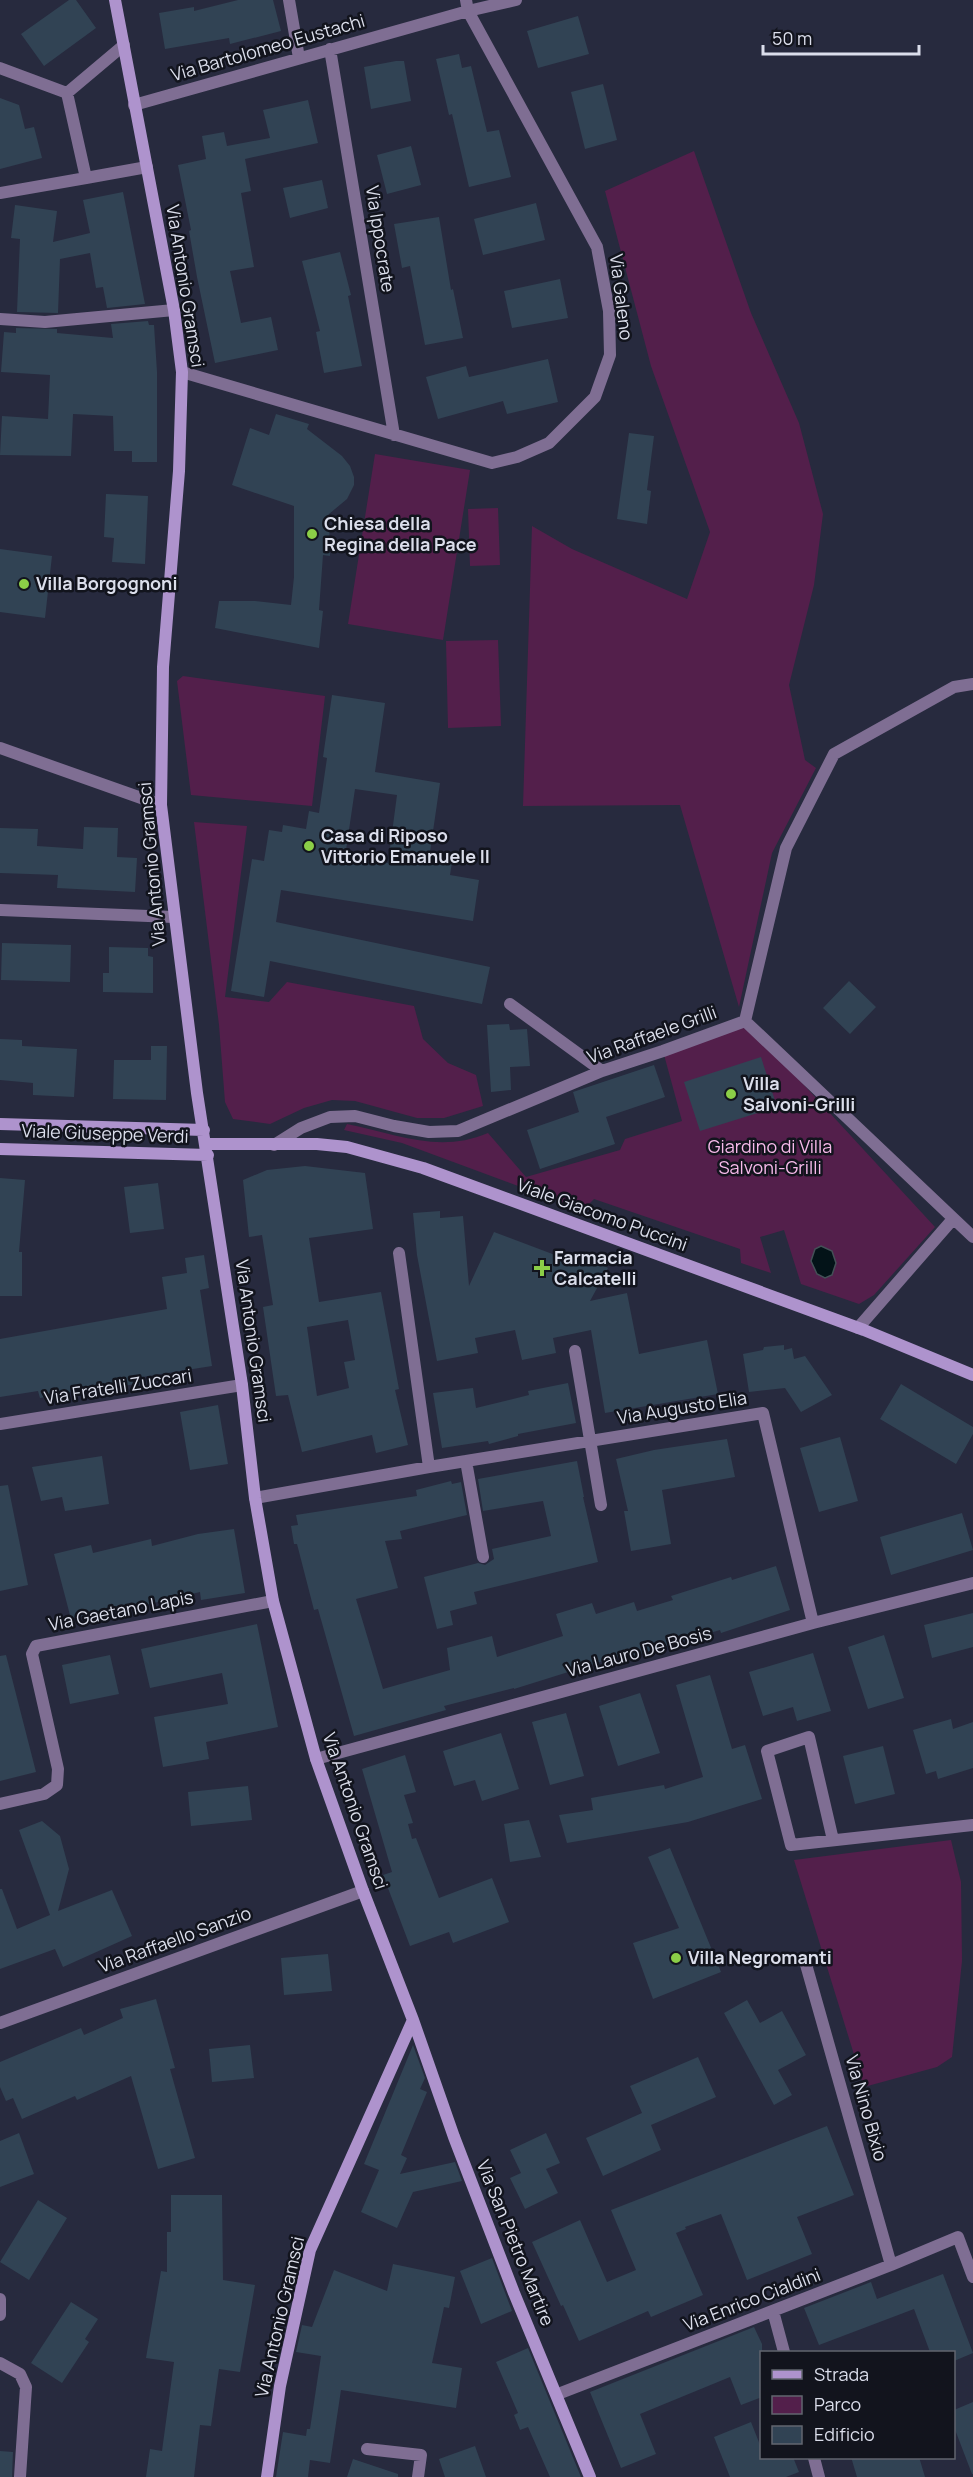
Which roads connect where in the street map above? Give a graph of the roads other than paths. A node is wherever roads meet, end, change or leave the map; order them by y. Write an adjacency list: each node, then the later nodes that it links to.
1 (115, 0): 5 (street, Via Antonio Gramsci)
2 (289, 0): 7 (street)
3 (516, 0): 4 (street, Via Bartolomeo Eustachi)
4 (467, 6): 6 (street, Via Bartolomeo Eustachi); 17 (street, Via Galeno)
5 (124, 45): 9 (street); 10 (street, Via Antonio Gramsci)
6 (330, 49): 7 (street, Via Bartolomeo Eustachi); 17 (street, Via Ippocrate)
7 (299, 58): 10 (street, Via Bartolomeo Eustachi)
8 (0, 68): 9 (street)
9 (67, 93): 12 (street)
10 (134, 105): 11 (street, Via Antonio Gramsci)
11 (147, 167): 12 (street); 14 (street, Via Antonio Gramsci)
12 (86, 178): 13 (street)
13 (0, 193)
14 (174, 310): 15 (street); 16 (street, Via Antonio Gramsci)
15 (0, 319)
16 (182, 372): 17 (street, Via Galeno); 20 (street, Via Antonio Gramsci)
17 (394, 435)
18 (973, 684): 24 (street)
19 (0, 748): 20 (street)
20 (160, 805): 22 (street, Via Antonio Gramsci)
21 (0, 910): 22 (street)
22 (173, 917): 27 (street, Via Antonio Gramsci)
23 (510, 1004): 25 (street)
24 (745, 1021): 25 (street, Via Raffaele Grilli); 31 (street, Via Raffaele Grilli)
25 (602, 1071): 28 (street, Via Raffaele Grilli)
26 (0, 1124): 27 (street, Viale Giuseppe Verdi)
27 (204, 1130): 30 (street, Via Antonio Gramsci)
28 (274, 1145): 30 (street, Viale Giacomo Puccini); 34 (street, Viale Giacomo Puccini)
29 (0, 1149): 30 (street, Viale Giuseppe Verdi)
30 (207, 1150): 37 (street, Via Antonio Gramsci)
31 (953, 1219): 32 (street, Via Raffaele Grilli); 34 (street)
32 (973, 1237)
33 (399, 1253): 41 (street)
34 (858, 1328): 36 (street, Viale Giacomo Puccini)
35 (575, 1352): 39 (street)
36 (973, 1375)
37 (242, 1385): 38 (street, Via Fratelli Zuccari); 42 (street, Via Antonio Gramsci)
38 (0, 1424)
39 (589, 1441): 40 (street, Via Augusto Elia); 43 (street); 47 (street, Via Augusto Elia)
40 (466, 1461): 41 (street, Via Augusto Elia); 44 (street)
41 (429, 1467): 42 (street, Via Augusto Elia)
42 (255, 1498): 46 (street, Via Antonio Gramsci)
43 (601, 1505)
44 (483, 1557)
45 (973, 1583): 47 (street, Via Lauro De Bosis)
46 (273, 1601): 48 (street, Via Antonio Gramsci); 49 (street, Via Gaetano Lapis)
47 (813, 1623): 48 (street, Via Lauro De Bosis)
48 (316, 1759): 52 (street, Via Antonio Gramsci)
49 (0, 1804)
50 (973, 1824): 51 (street)
51 (833, 1840): 51 (street)
52 (363, 1891): 54 (street, Via Antonio Gramsci); 55 (street, Via Raffaello Sanzio)
53 (805, 1961): 56 (street, Via Nino Bixio)
54 (412, 2020): 63 (street, Via San Pietro Martire); 67 (street, Via Antonio Gramsci)
55 (0, 2023)
56 (891, 2265): 57 (street, Via Enrico Cialdini); 59 (street, Via Enrico Cialdini)
57 (973, 2277)
58 (0, 2299): 60 (street)
59 (773, 2312): 61 (street); 63 (street, Via Enrico Cialdini)
60 (0, 2315)
61 (784, 2351)
62 (0, 2363): 66 (street)
63 (558, 2394): 69 (street, Via San Pietro Martire)
64 (367, 2449): 68 (street)
65 (814, 2459): 70 (street)
66 (20, 2477)
67 (267, 2477)
68 (417, 2477)
69 (590, 2477)
70 (819, 2477)

